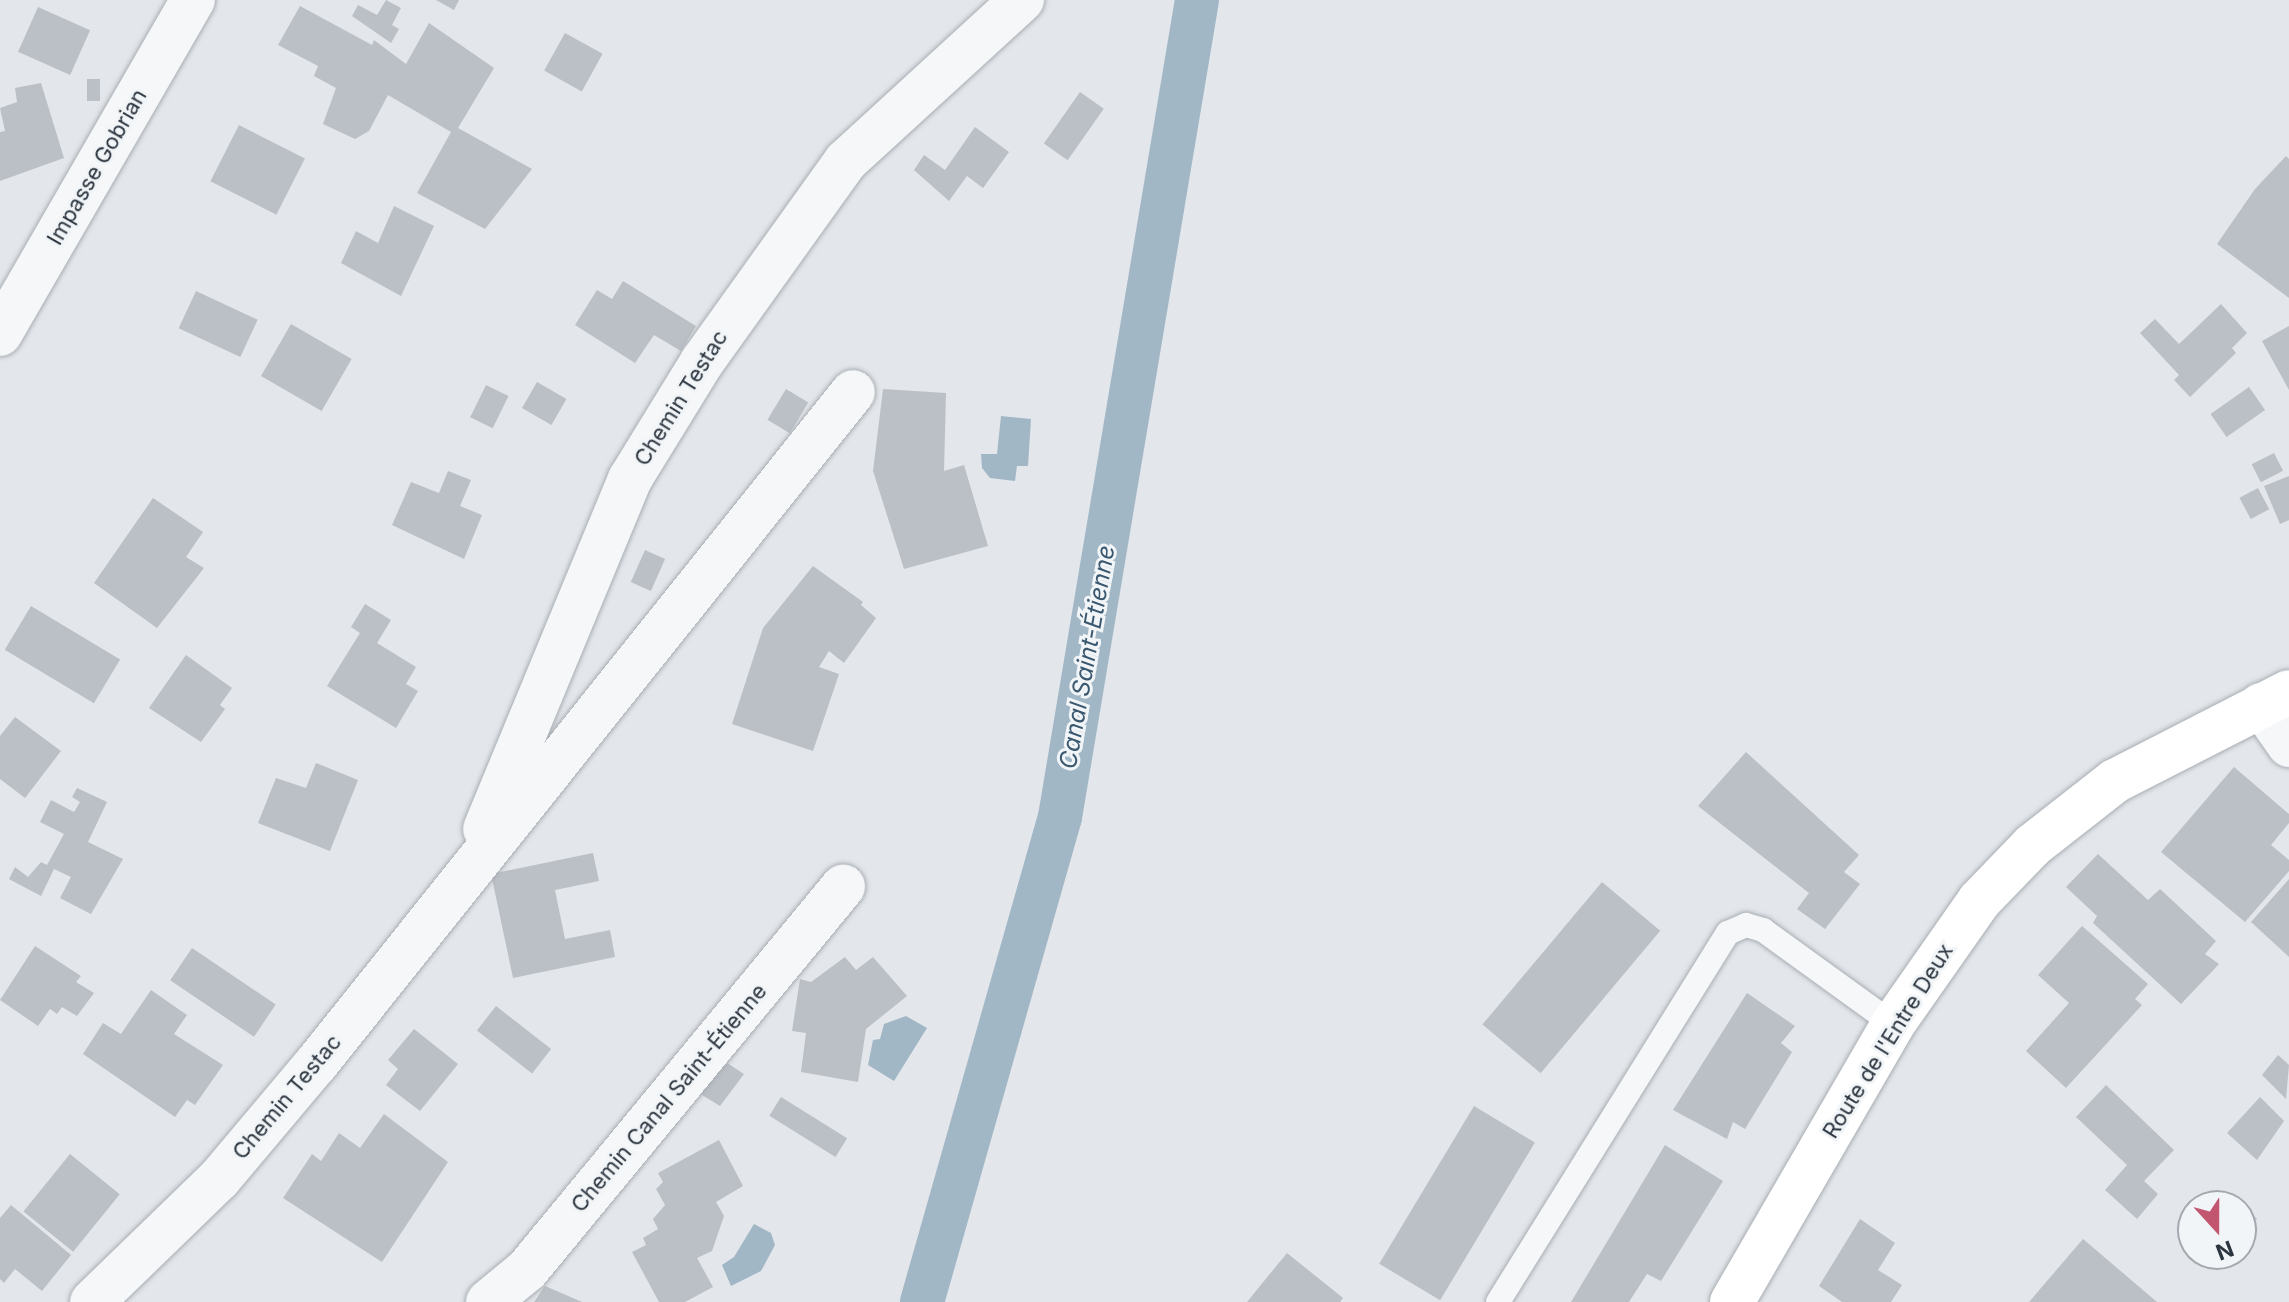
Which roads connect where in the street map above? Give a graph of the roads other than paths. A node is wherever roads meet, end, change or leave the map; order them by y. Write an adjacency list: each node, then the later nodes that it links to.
1 (193, 0): 3 (street, Impasse Gobrian)
2 (1022, 0): 7 (street, Chemin Testac)
3 (0, 334)
4 (853, 392): 7 (street, Chemin Testac)
5 (2275, 699): 6 (street); 9 (main road, Route de l'Entre Deux)
6 (2289, 745)
7 (466, 877): 10 (street, Chemin Testac)
8 (843, 887): 11 (street, Chemin Canal Saint-Étienne)
9 (1893, 1024): 12 (lane); 13 (main road, Route de l'Entre Deux)
10 (92, 1302)
11 (488, 1302)
12 (1498, 1302)
13 (1732, 1302)

